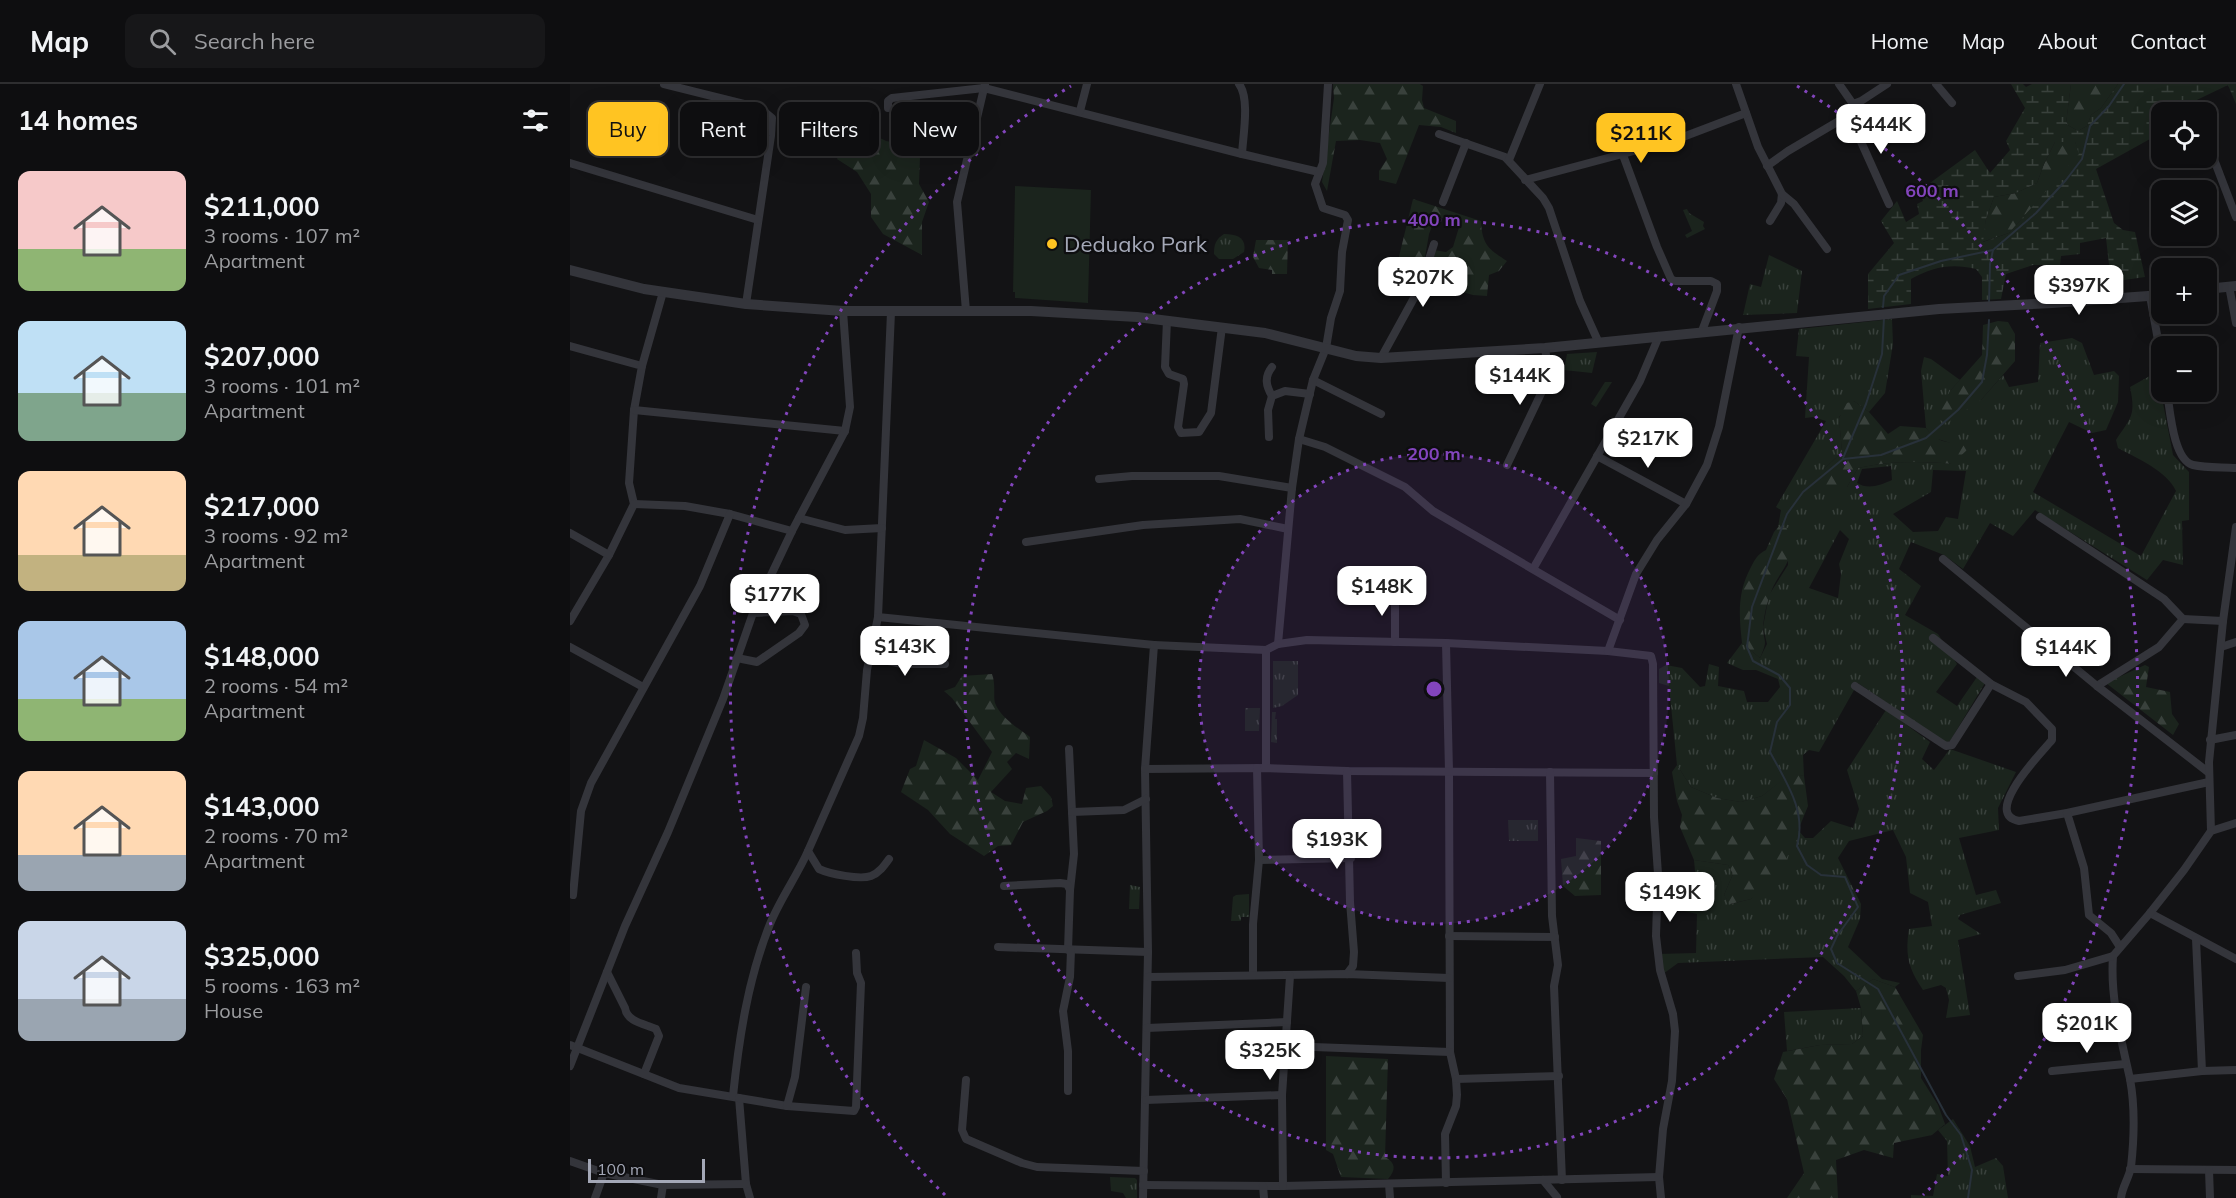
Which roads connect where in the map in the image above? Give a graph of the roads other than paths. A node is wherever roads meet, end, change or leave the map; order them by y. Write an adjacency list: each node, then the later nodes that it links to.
1 (663, 84): 31 (street)
2 (1087, 84): 14 (street)
3 (1239, 84): 19 (street)
4 (1328, 84): 25 (street)
5 (1540, 84): 21 (street)
6 (1736, 84): 15 (street)
7 (1839, 84): 12 (street)
8 (1887, 84): 12 (street)
9 (1936, 84): 11 (street)
10 (985, 86): 13 (street); 14 (street); 42 (street)
11 (1952, 103)
12 (1853, 104): 16 (street)
13 (888, 108)
14 (1080, 111): 19 (street)
15 (1746, 113): 20 (street); 23 (street)
16 (1849, 115): 23 (street); 29 (street)
17 (1439, 134): 18 (street)
18 (1466, 143): 21 (street); 28 (street)
19 (1242, 154): 25 (street)
20 (1623, 155): 26 (street); 48 (street)
21 (1509, 160): 26 (street)
22 (570, 163): 31 (street)
23 (1767, 166): 27 (street)
24 (2217, 167): 30 (street)
25 (1319, 172): 52 (street)
26 (1525, 180): 50 (street)
27 (1782, 194): 32 (street); 34 (street)
28 (1443, 202)
29 (1889, 204)
30 (2236, 217)
31 (758, 220): 40 (street)
32 (1770, 221)
33 (1434, 244): 54 (street)
34 (1827, 249)
35 (570, 270): 38 (street)
36 (2232, 286): 37 (street); 45 (street)
37 (2217, 288)
38 (663, 292): 40 (street); 55 (street)
39 (2151, 295): 47 (street)
40 (746, 304): 41 (street)
41 (843, 311): 43 (street); 63 (street)
42 (966, 311): 43 (street); 44 (street)
43 (891, 312): 77 (street)
44 (1167, 320): 46 (street); 46 (street)
45 (2236, 323)
46 (1222, 327): 52 (street)
47 (1739, 327): 48 (street); 72 (street)
48 (1702, 331): 49 (street)
49 (1659, 336): 50 (street); 66 (street)
50 (1598, 341): 53 (street)
51 (570, 346): 55 (street)
52 (1326, 348): 54 (street); 57 (street)
53 (1545, 348): 54 (street); 67 (street)
54 (1381, 358)
55 (642, 366): 61 (street)
56 (1272, 367): 59 (street)
57 (1313, 380): 58 (street); 62 (street)
58 (1310, 394): 59 (street); 65 (street)
59 (1272, 396): 64 (street)
60 (2169, 402): 68 (street)
61 (633, 410): 63 (street); 71 (street)
62 (1381, 414)
63 (845, 431): 75 (street)
64 (1269, 436)
65 (1299, 439): 70 (street); 85 (street)
66 (1597, 456): 72 (street); 85 (street)
67 (1507, 465)
68 (2236, 468)
69 (1099, 479): 70 (street)
70 (1292, 488): 78 (street)
71 (634, 504): 73 (street); 83 (street)
72 (1686, 504): 90 (street)
73 (730, 514): 79 (street); 109 (street)
74 (2040, 517): 89 (street)
75 (799, 518): 77 (street); 79 (street)
76 (2236, 527): 82 (street)
77 (882, 528): 88 (street)
78 (1288, 529): 81 (street); 97 (street)
79 (792, 531): 87 (street)
80 (570, 533): 83 (street)
81 (1026, 542)
82 (2234, 548): 92 (street)
83 (609, 555): 91 (street)
84 (1943, 560): 108 (street)
85 (1533, 569): 90 (street)
86 (1395, 592): 94 (street)
87 (753, 613): 104 (street); 104 (street)
88 (878, 616): 98 (street); 103 (street)
89 (2183, 619): 92 (street); 108 (street)
90 (1620, 620): 102 (street)
91 (570, 621)
92 (2223, 621): 100 (street)
93 (1933, 638): 106 (street)
94 (1395, 642): 96 (street); 97 (street)
95 (2236, 642): 100 (street)
96 (1446, 643): 102 (street); 116 (street)
97 (1278, 644): 101 (street)
98 (1154, 645): 101 (street); 114 (street)
99 (570, 646): 109 (street)
100 (2221, 646): 111 (street)
101 (1266, 650): 113 (street)
102 (1608, 651): 119 (street)
103 (870, 657): 105 (street); 126 (street)
104 (737, 658): 144 (street)
105 (945, 664)
106 (1991, 684): 107 (street); 123 (street)
107 (1855, 686)
108 (2097, 686): 118 (street)
109 (644, 687): 132 (street)
110 (2236, 735): 111 (street)
111 (2211, 740): 118 (street)
112 (1069, 749): 122 (street)
113 (1261, 768): 114 (street); 115 (street); 129 (street)
114 (1145, 769): 121 (street)
115 (1347, 771): 116 (street); 127 (street)
116 (1449, 771): 117 (street); 134 (street)
117 (1550, 772): 119 (street); 135 (street)
118 (2208, 772): 120 (street)
119 (1654, 773): 178 (street)
120 (2210, 782): 123 (street); 125 (street)
121 (1146, 799): 122 (street); 140 (street)
122 (1072, 812): 131 (street)
123 (2067, 813): 138 (street)
124 (2236, 823): 125 (street)
125 (2211, 831): 133 (street)
126 (808, 850): 128 (street); 169 (street)
127 (1351, 858): 129 (street); 145 (street)
128 (889, 859)
129 (1259, 860): 146 (street)
130 (1004, 886): 131 (street)
131 (1070, 890): 139 (street)
132 (573, 895)
133 (2150, 913): 136 (street); 138 (street)
134 (1449, 936): 135 (street); 150 (street)
135 (1555, 937): 163 (street)
136 (2196, 939): 143 (street); 161 (street)
137 (998, 947): 139 (street)
138 (2120, 947): 142 (street)
139 (1070, 950): 140 (street); 167 (street)
140 (1148, 952): 149 (street)
141 (856, 953): 171 (street)
142 (2113, 956): 148 (street); 157 (street)
143 (2236, 959)
144 (606, 972): 155 (street); 162 (street)
145 (1347, 974): 147 (street); 150 (street)
146 (1253, 975): 147 (street); 149 (street)
147 (1290, 976): 152 (street)
148 (2018, 976)
149 (1148, 977): 153 (street)
150 (1449, 978): 156 (street)
151 (806, 987): 171 (street)
152 (1287, 1022): 153 (street); 154 (street)
153 (1147, 1028): 170 (street)
154 (1286, 1046): 156 (street); 168 (street)
155 (573, 1047): 158 (street); 162 (street)
156 (1450, 1052): 164 (street)
157 (2125, 1064): 160 (street); 165 (street)
158 (570, 1066)
159 (2236, 1070): 161 (street)
160 (2052, 1071)
161 (2202, 1071): 165 (street)
162 (644, 1074): 169 (street)
163 (1559, 1076): 164 (street); 180 (street)
164 (1456, 1079): 181 (street)
165 (2130, 1079): 173 (street)
166 (966, 1080): 176 (street)
167 (1068, 1091)
168 (1282, 1095): 170 (street); 187 (street)
169 (736, 1097): 171 (street); 182 (street)
170 (1146, 1100): 176 (street)
171 (787, 1106)
172 (570, 1161): 177 (street)
173 (2130, 1169): 174 (street); 196 (street)
174 (2209, 1170): 175 (street); 197 (street)
175 (2236, 1170)
176 (1144, 1171): 184 (street)
177 (604, 1173): 183 (street); 188 (street)
178 (1659, 1178): 180 (street); 195 (street)
179 (1543, 1180): 180 (street); 181 (street); 194 (street)
180 (1565, 1180): 194 (street)
181 (1446, 1183): 186 (street)
182 (746, 1184): 183 (street); 190 (street)
183 (663, 1185): 189 (street)
184 (1143, 1185): 185 (street); 191 (street)
185 (1263, 1185): 187 (street); 192 (street)
186 (1389, 1185): 187 (street); 193 (street)
187 (1283, 1186)
188 (595, 1198)
189 (661, 1198)
190 (750, 1198)
191 (1143, 1198)
192 (1264, 1198)
193 (1390, 1198)
194 (1557, 1198)
195 (1661, 1198)
196 (2121, 1198)
197 (2210, 1198)

